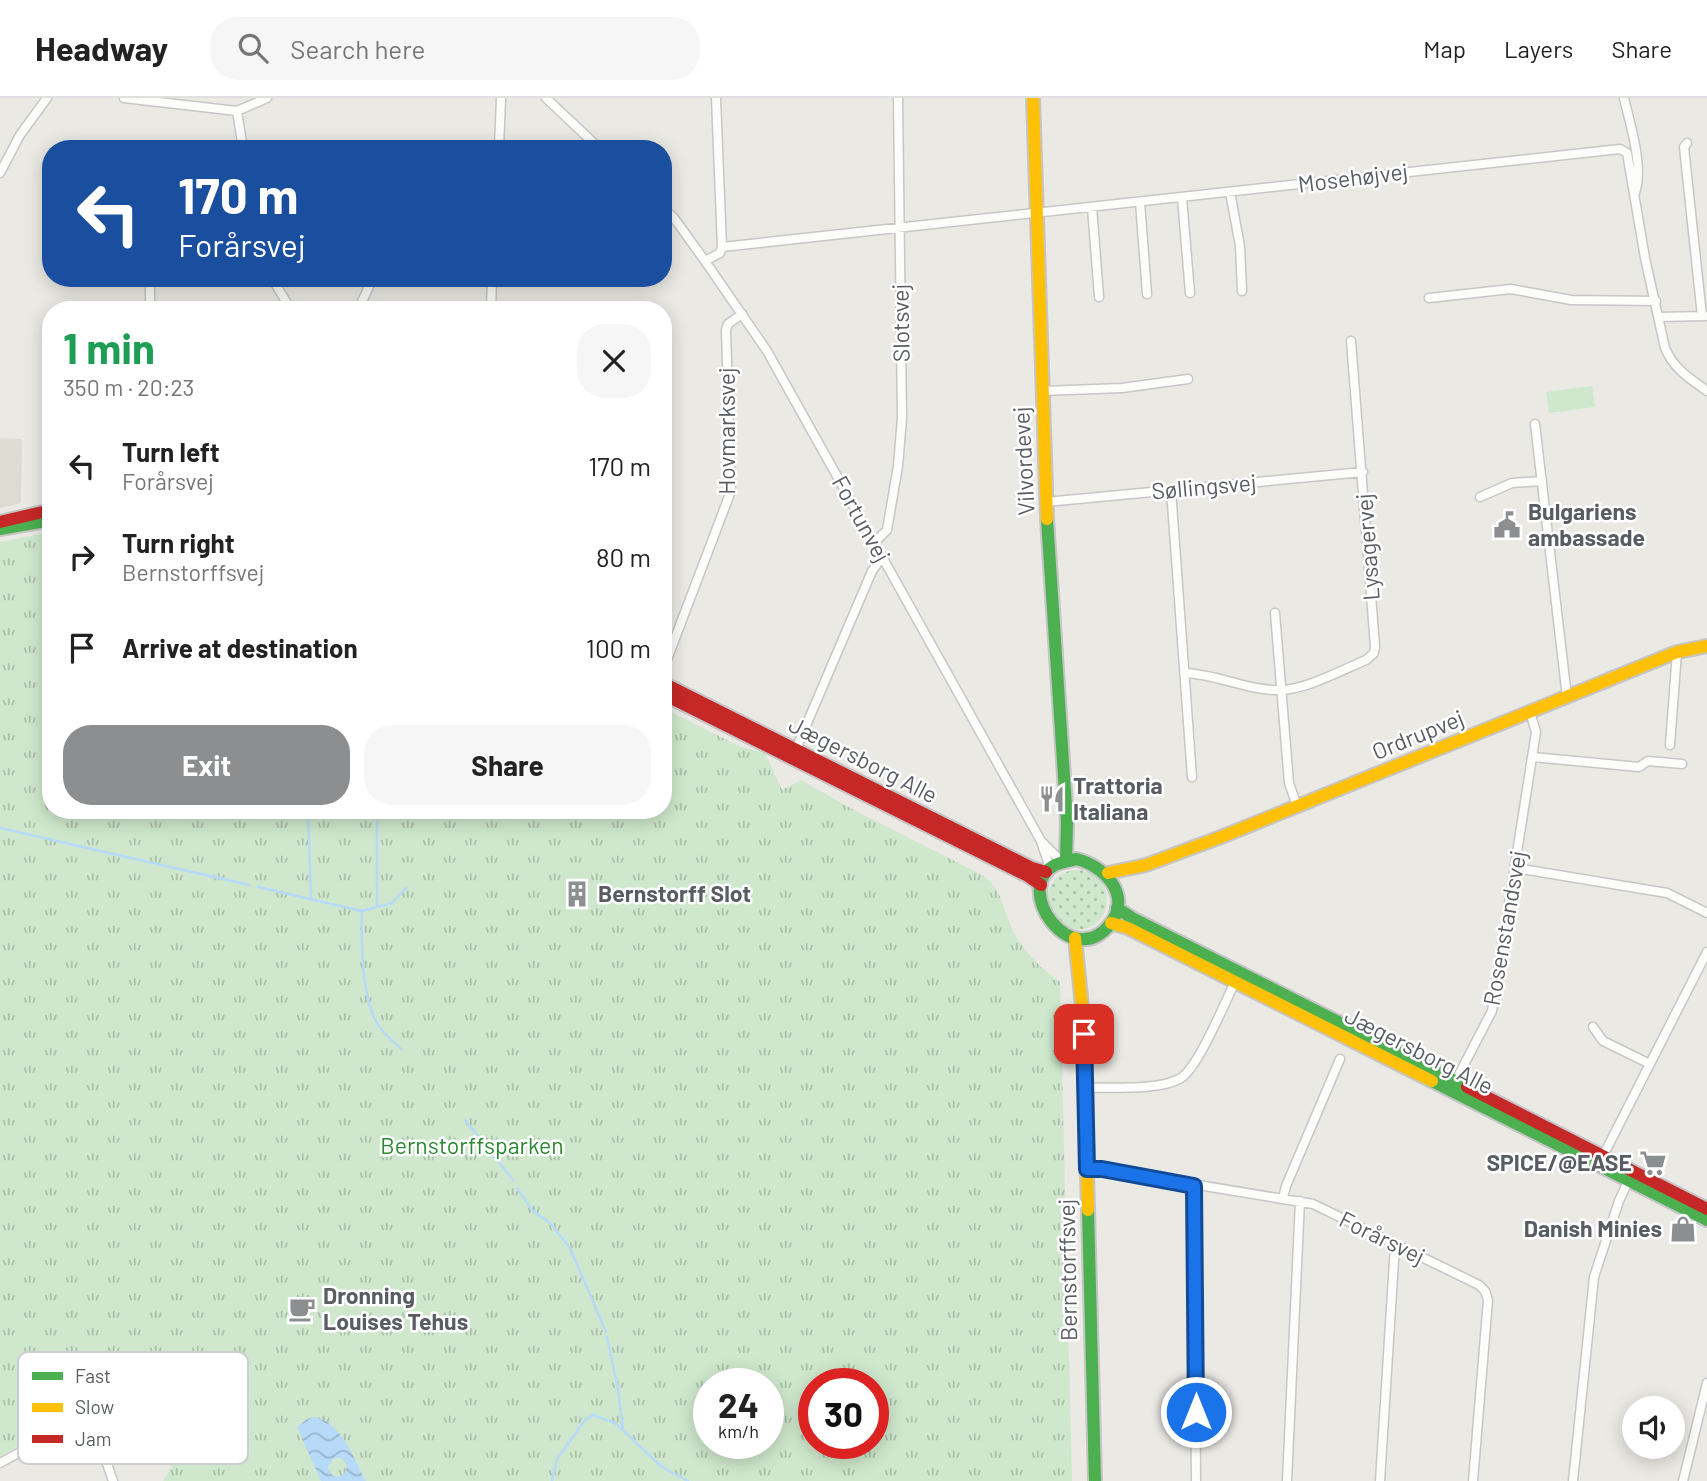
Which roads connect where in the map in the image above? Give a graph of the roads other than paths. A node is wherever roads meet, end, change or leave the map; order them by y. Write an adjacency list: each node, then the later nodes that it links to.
1 (47, 98): 15 (street)
2 (124, 98): 10 (street)
3 (267, 98): 10 (street)
4 (501, 98): 12 (street)
5 (546, 98): 13 (street)
6 (716, 98): 24 (street)
7 (898, 98): 23 (street, Slotsvej)
8 (1033, 98): 21 (street, Vilvordevej)
9 (1624, 98): 17 (street, Mosehøjvej)
10 (237, 111): 11 (street)
11 (242, 140)
12 (499, 140)
13 (590, 140)
14 (1688, 143): 35 (street)
15 (0, 173)
16 (1230, 192): 17 (street, Mosehøjvej); 18 (street, Mosehøjvej); 27 (street)
17 (1634, 195): 32 (street, Mosehøjvej)
18 (1181, 198): 19 (street, Mosehøjvej); 29 (street)
19 (1140, 202): 20 (street, Mosehøjvej); 28 (street)
20 (1092, 207): 21 (street, Mosehøjvej); 30 (street)
21 (1036, 214): 23 (street, Mosehøjvej); 39 (street, Vilvordevej)
22 (672, 216): 25 (street, Fortunvej)
23 (900, 227): 24 (street, Mosehøjvej); 51 (street, Slotsvej)
24 (722, 247): 25 (street)
25 (705, 261): 34 (street, Fortunvej)
26 (150, 289): 33 (street)
27 (1242, 291)
28 (1147, 293)
29 (1190, 293)
30 (1099, 297)
31 (1429, 298): 32 (street)
32 (1656, 300): 36 (street, Mosehøjvej)
33 (150, 301)
34 (742, 314): 51 (street, Fortunvej); 54 (street, Hovmarksvej)
35 (1705, 316): 36 (street)
36 (1659, 317): 40 (street, Mosehøjvej)
37 (1352, 341): 42 (street, Lysagervej)
38 (1188, 379): 39 (street)
39 (1042, 391): 46 (street, Vilvordevej)
40 (1707, 391)
41 (1535, 424): 43 (street)
42 (1363, 472): 44 (street, Søllingsvej); 59 (street, Lysagervej)
43 (1542, 481): 45 (street); 60 (street)
44 (1171, 490): 46 (street, Søllingsvej); 57 (street)
45 (1480, 497)
46 (1046, 502): 69 (street, Vilvordevej)
47 (42, 512): 48 (street)
48 (0, 522)
49 (42, 522): 50 (street)
50 (0, 529)
51 (875, 542): 52 (street, Fortunvej)
52 (882, 557): 64 (street); 69 (street, Fortunvej)
53 (1275, 613): 59 (street)
54 (672, 646)
55 (1707, 646): 56 (street, Ordrupvej)
56 (1677, 652): 60 (street, Ordrupvej); 63 (street)
57 (1185, 673): 59 (street); 67 (street)
58 (672, 687): 64 (street, Jægersborg Alle)
59 (1282, 690): 68 (street)
60 (1567, 697): 62 (street, Ordrupvej)
61 (672, 698): 73 (street, Jægersborg Alle)
62 (1530, 712): 65 (street, Rosenstandsvej); 68 (street, Ordrupvej)
63 (1670, 745)
64 (796, 749): 69 (street, Jægersborg Alle)
65 (1533, 757): 66 (street); 71 (street, Rosenstandsvej)
66 (1682, 764)
67 (1192, 777)
68 (1297, 806): 70 (street, Ordrupvej)
69 (1060, 864): 72 (street); 73 (street)
70 (1146, 865): 72 (street, Ordrupvej); 74 (street, Ordrupvej)
71 (1516, 868): 76 (street); 86 (street, Rosenstandsvej)
72 (1108, 873): 74 (street)
73 (1041, 885): 78 (street)
74 (1115, 888): 75 (street)
75 (1116, 908): 77 (street); 80 (street, Jægersborg Alle)
76 (1707, 914)
77 (1111, 923): 78 (street); 80 (street, Jægersborg Alle)
78 (1082, 938): 87 (street, Bernstorffsvej)
79 (1707, 952): 83 (street)
80 (1238, 977): 86 (street, Jægersborg Alle); 87 (street)
81 (1593, 1027): 83 (street)
82 (1340, 1059): 85 (street)
83 (1650, 1064): 88 (street)
84 (1324, 1071): 85 (street)
85 (1334, 1075): 92 (street)
86 (1454, 1086): 88 (street, Jægersborg Alle)
87 (1085, 1088): 89 (street, Bernstorffsvej)
88 (1601, 1161): 90 (street, Jægersborg Alle)
89 (1087, 1169): 91 (street, Forårsvej); 102 (street, Bernstorffsvej)
90 (1631, 1176): 94 (street, Jægersborg Alle); 95 (street, Jægersborg Alle); 107 (street)
91 (1194, 1186): 92 (street, Forårsvej); 103 (street)
92 (1283, 1198): 93 (street, Forårsvej)
93 (1300, 1201): 96 (street, Forårsvej); 104 (street)
94 (1707, 1209)
95 (1707, 1220)
96 (1395, 1245): 105 (street); 106 (street, Forårsvej)
97 (1707, 1383): 108 (street)
98 (18, 1453): 99 (street)
99 (0, 1463)
100 (107, 1464): 101 (street)
101 (113, 1481)
102 (1095, 1481)
103 (1196, 1481)
104 (1287, 1481)
105 (1381, 1481)
106 (1473, 1481)
107 (1573, 1481)
108 (1683, 1481)

